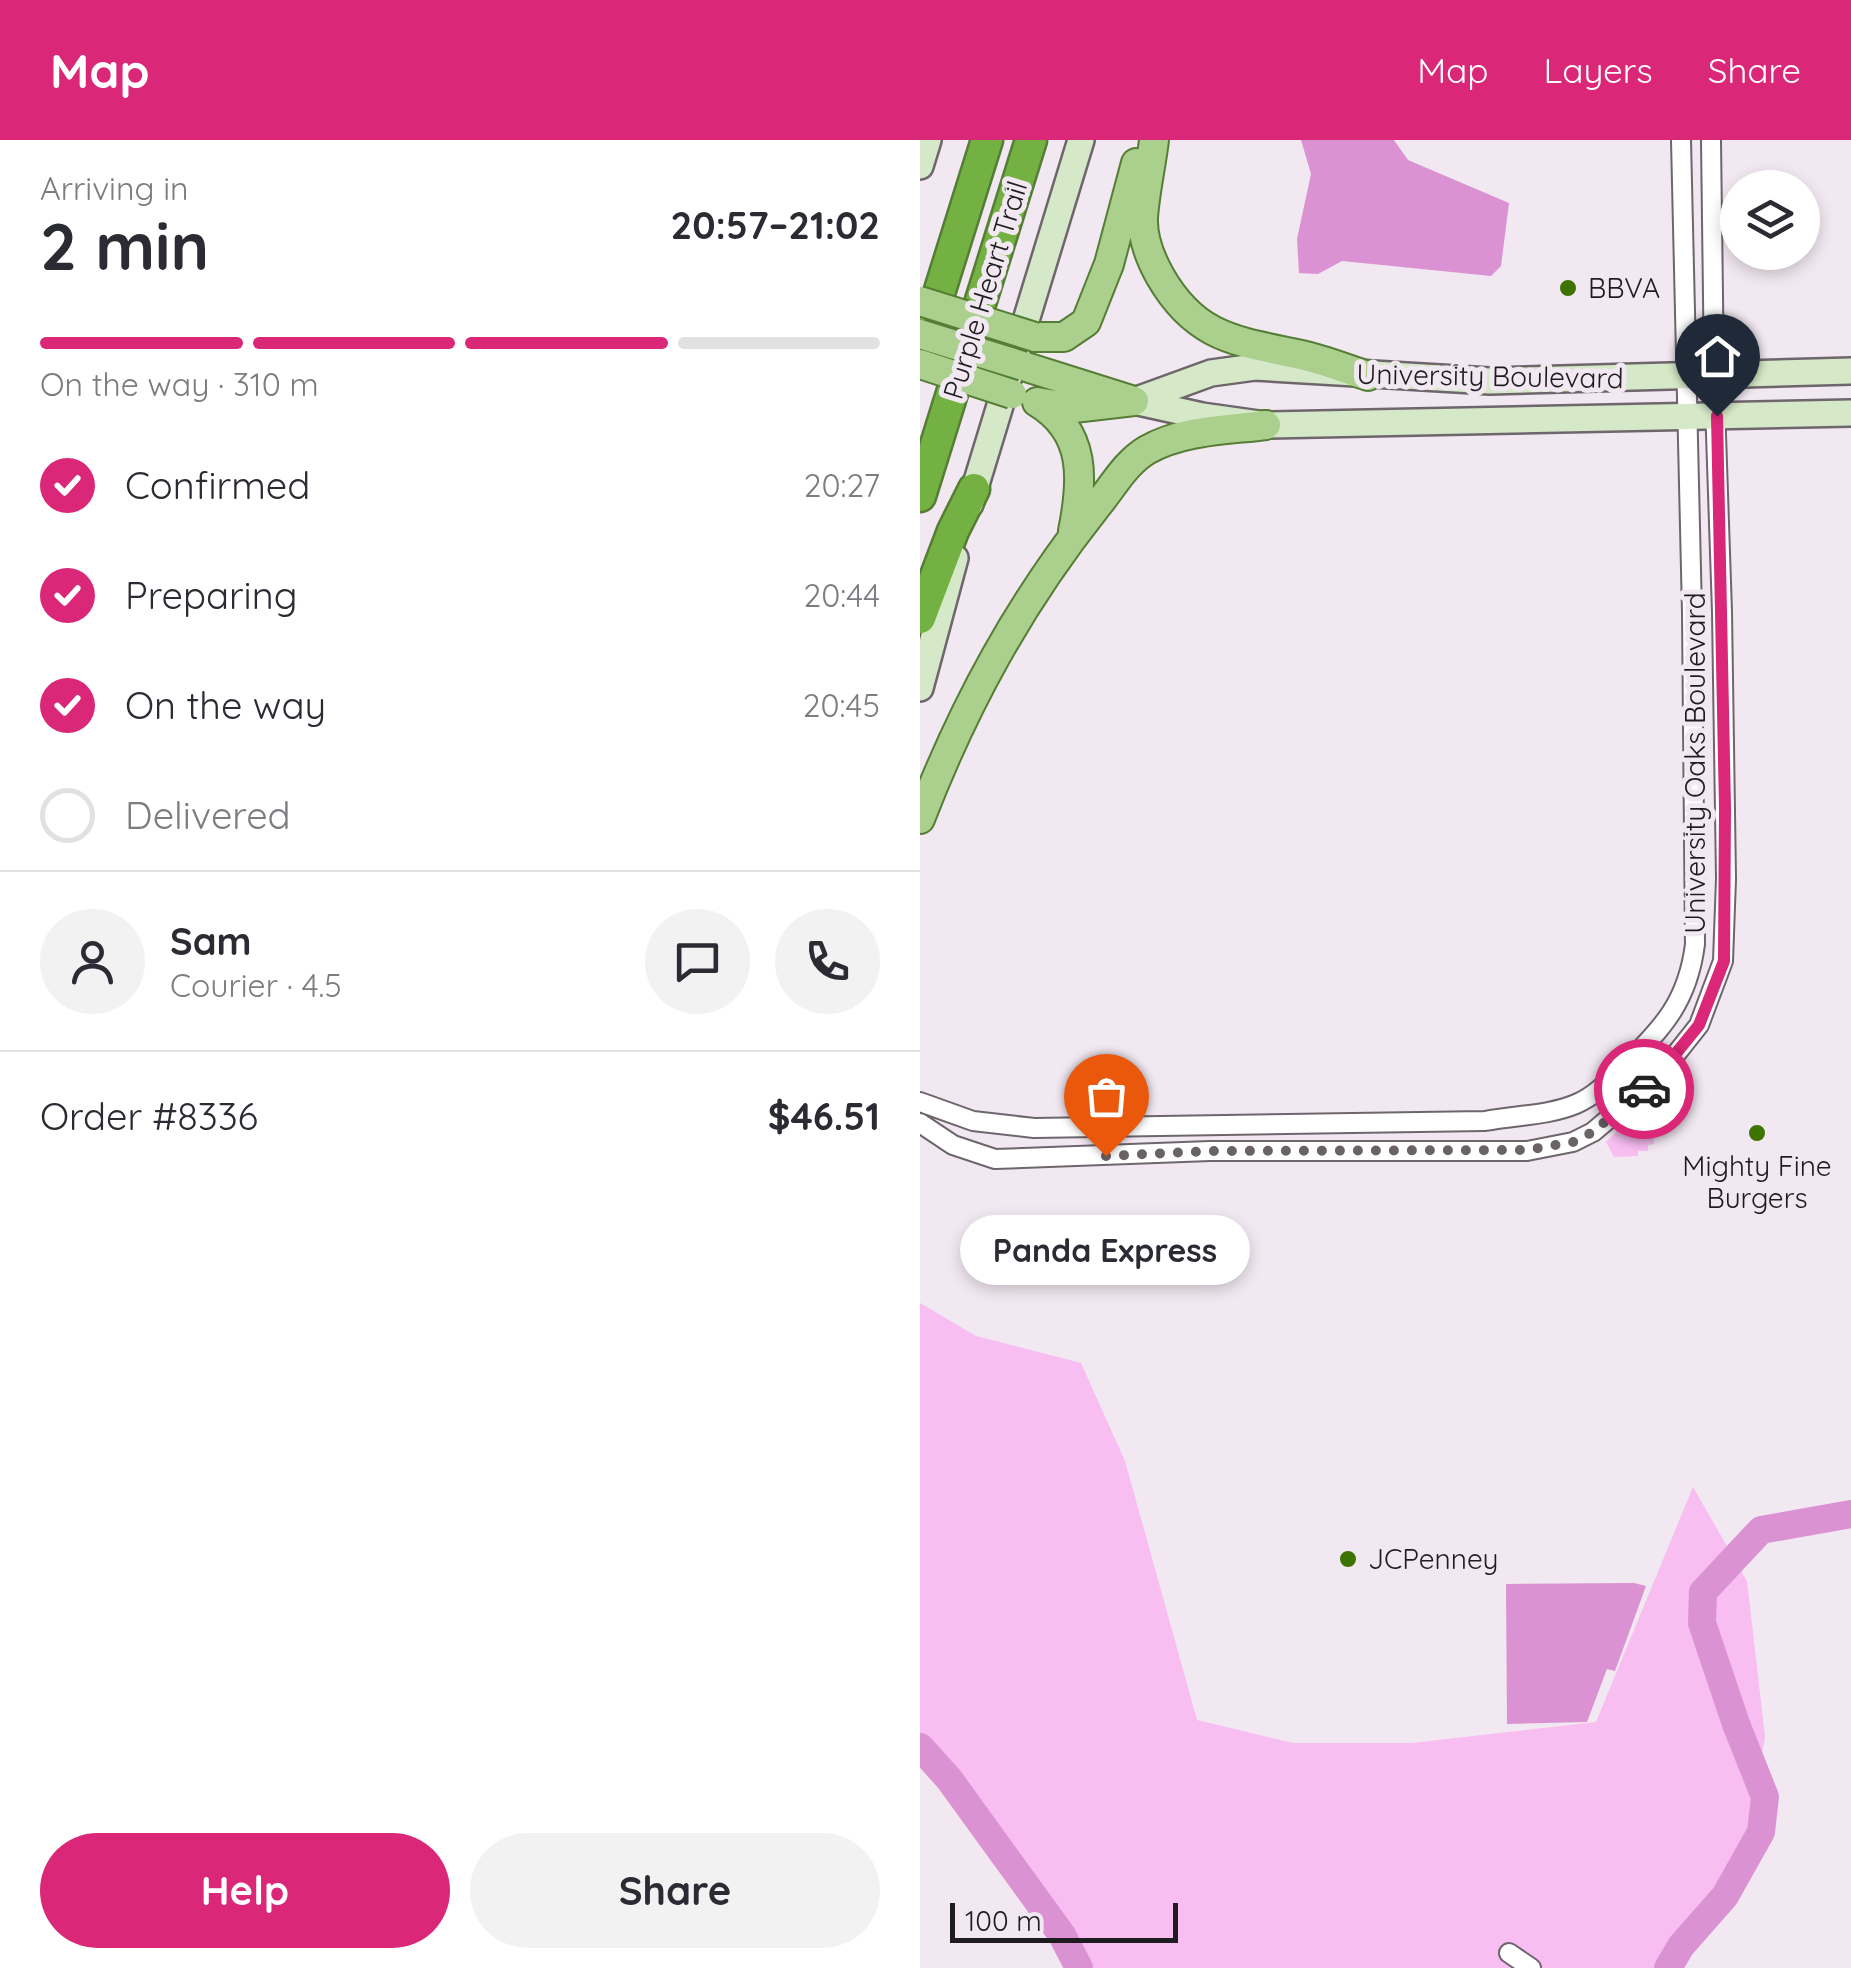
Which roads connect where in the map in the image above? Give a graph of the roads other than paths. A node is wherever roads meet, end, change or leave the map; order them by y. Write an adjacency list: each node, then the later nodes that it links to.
1 (928, 140): 9 (main road)
2 (987, 140): 12 (highway, Purple Heart Trail)
3 (1032, 140): 25 (highway, Purple Heart Trail)
4 (1081, 140): 24 (main road)
5 (1143, 140): 10 (main road, bridge)
6 (1154, 140): 16 (main road)
7 (1680, 140): 17 (street, University Oaks Boulevard)
8 (1711, 140): 15 (street, University Oaks Boulevard)
9 (920, 166)
10 (920, 301)
11 (920, 334): 19 (main road, University Boulevard, bridge)
12 (920, 354)
13 (920, 364): 18 (main road, University Boulevard, bridge)
14 (1851, 370): 15 (main road, University Boulevard)
15 (1714, 375): 17 (main road, University Boulevard); 21 (street, University Oaks Boulevard)
16 (1368, 376): 17 (main road, University Boulevard); 19 (main road, University Boulevard)
17 (1685, 376): 22 (street, University Oaks Boulevard)
18 (1024, 398): 19 (main road, University Boulevard); 26 (main road)
19 (1134, 401): 23 (main road, University Boulevard)
20 (1851, 413): 21 (main road, University Boulevard)
21 (1717, 416): 22 (main road, University Boulevard); 31 (street, University Oaks Boulevard)
22 (1686, 417): 23 (main road, University Boulevard); 30 (street, University Oaks Boulevard)
23 (1266, 425): 26 (main road)
24 (974, 489): 27 (highway); 28 (main road)
25 (920, 496)
26 (1072, 538): 29 (main road)
27 (920, 618)
28 (920, 688)
29 (920, 819)
30 (920, 1102)
31 (920, 1123)
32 (1509, 1953): 33 (street)
33 (1532, 1968)

